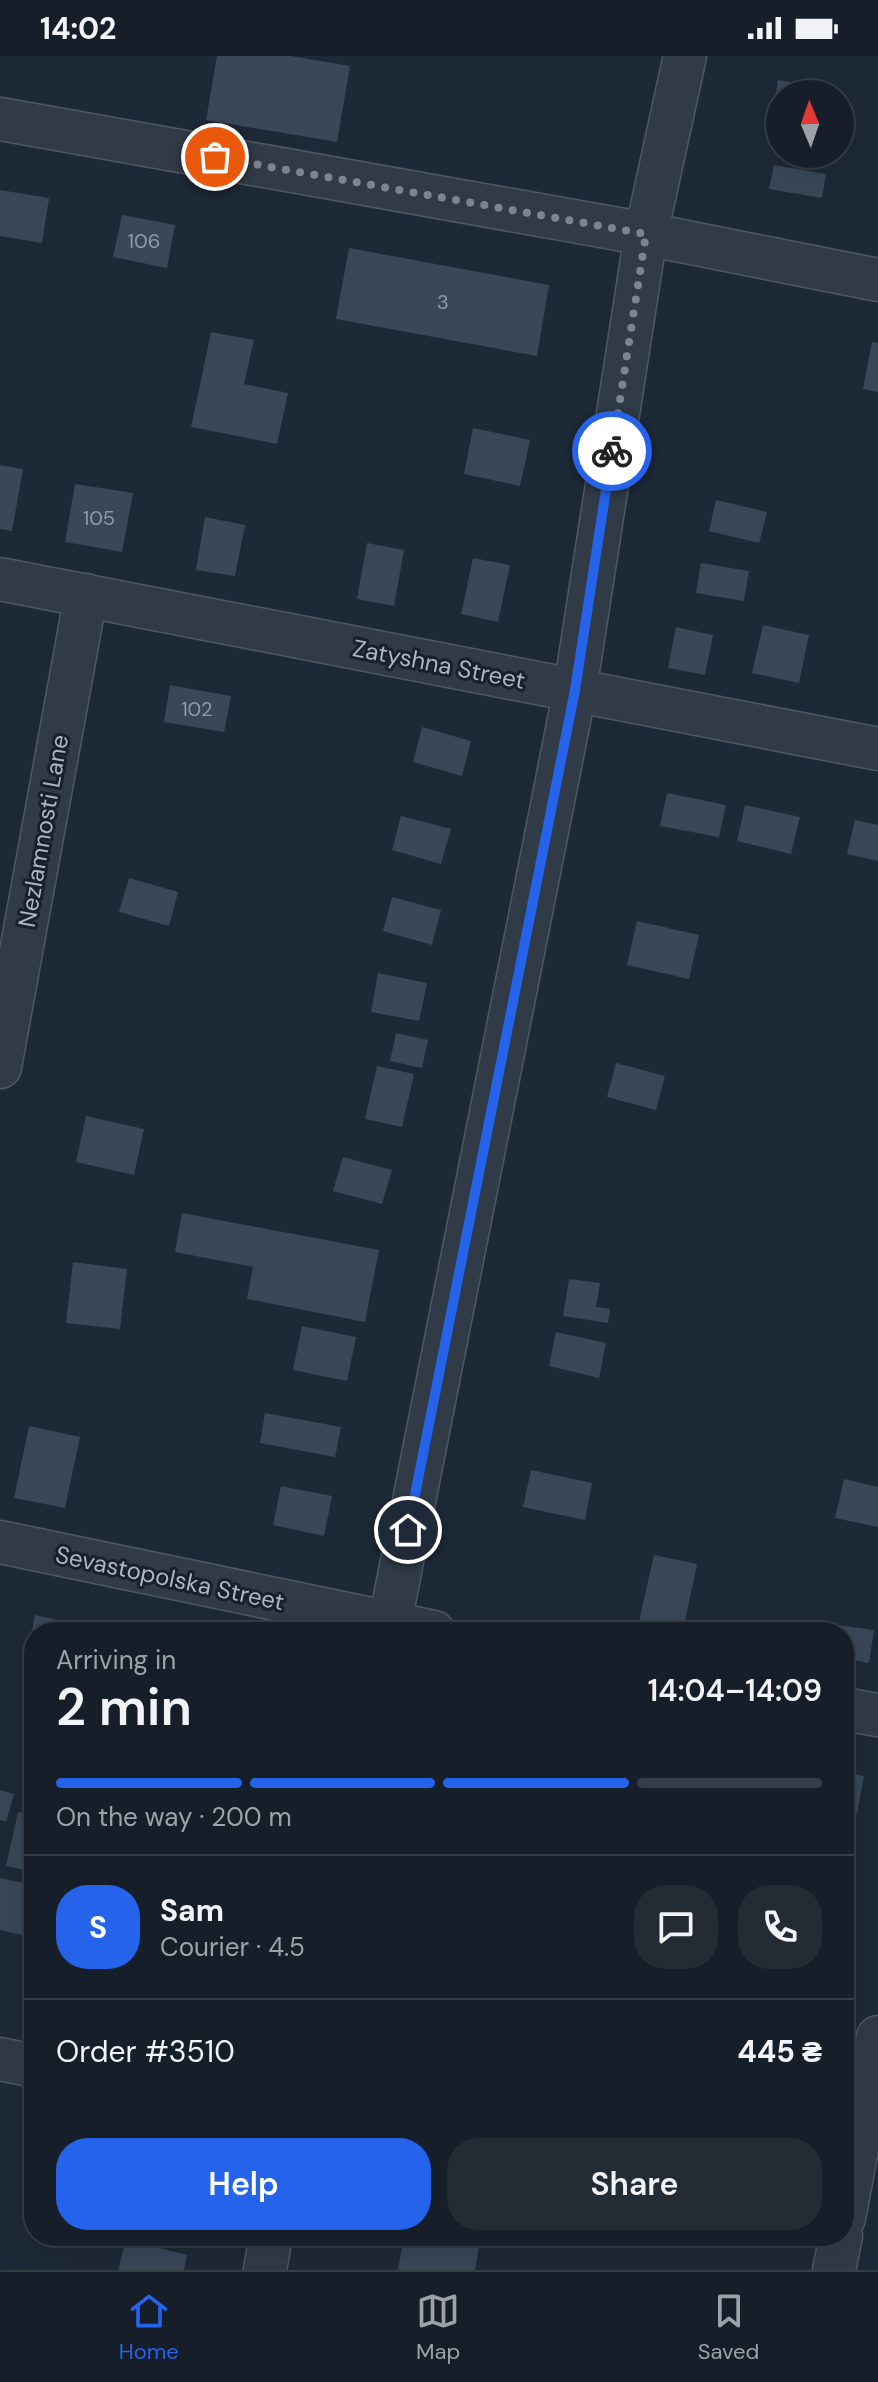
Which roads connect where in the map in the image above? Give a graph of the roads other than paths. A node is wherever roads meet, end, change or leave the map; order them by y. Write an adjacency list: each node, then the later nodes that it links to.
1 (685, 56): 3 (street)
2 (0, 119): 3 (street)
3 (646, 234): 4 (street); 7 (street)
4 (878, 280)
5 (0, 579): 6 (street, Zatyshna Street)
6 (86, 595): 7 (street, Zatyshna Street); 9 (street, Nezlamnosti Lane)
7 (575, 690): 8 (street, Zatyshna Street); 12 (street)
8 (878, 749)
9 (0, 1067)
10 (0, 1542): 11 (street, Sevastopolska Street)
11 (362, 1622)
12 (390, 1622)
13 (854, 1711): 14 (street)
14 (878, 1715)
15 (878, 2037): 18 (street)
16 (0, 2059): 17 (street)
17 (24, 2064)
18 (854, 2166)
19 (854, 2223): 20 (street)
20 (878, 2229)
21 (269, 2246): 23 (street)
22 (839, 2246): 24 (street)
23 (265, 2270)
24 (834, 2270)

